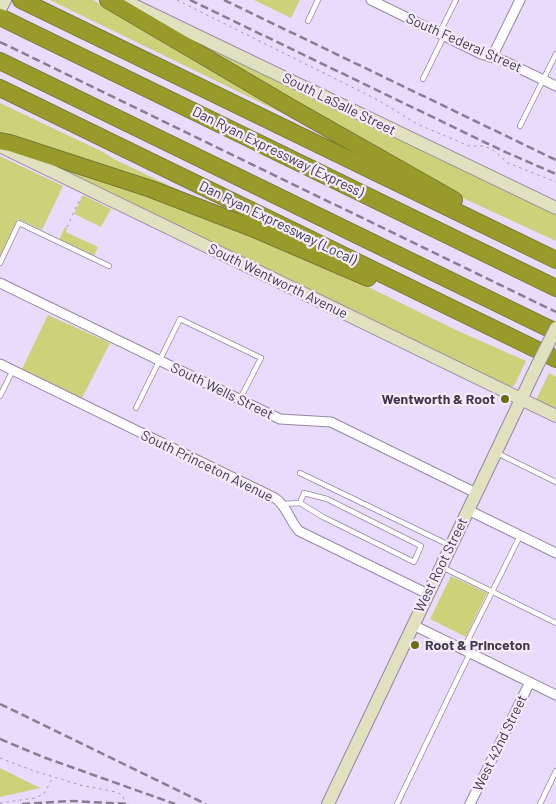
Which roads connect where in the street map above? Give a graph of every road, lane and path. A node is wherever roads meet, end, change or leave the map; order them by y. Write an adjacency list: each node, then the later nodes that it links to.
1 (4, 0): 10 (main road)
2 (21, 0): 27 (highway)
3 (108, 0): 27 (highway)
4 (123, 0): 26 (main road, South LaSalle Street)
5 (177, 0): 24 (path)
6 (318, 0): 12 (lane)
7 (371, 0): 13 (street, South Federal Street)
8 (456, 0): 13 (lane)
9 (520, 0): 15 (street)
10 (0, 9)
11 (0, 17): 35 (highway, Dan Ryan Expressway (Express))
12 (308, 21)
13 (441, 35): 15 (street, South Federal Street); 17 (lane)
14 (556, 54): 18 (lane)
15 (492, 57): 18 (street, South Federal Street)
16 (0, 61): 38 (highway)
17 (423, 79)
18 (543, 80): 19 (street, South Federal Street); 21 (lane)
19 (556, 86)
20 (0, 88): 36 (highway, Dan Ryan Expressway (Local))
21 (520, 126)
22 (0, 141): 36 (highway)
23 (0, 145): 45 (main road, South Wentworth Avenue)
24 (556, 182)
25 (82, 194): 28 (path)
26 (556, 208)
27 (482, 224): 29 (highway)
28 (67, 227)
29 (517, 241): 30 (highway); 31 (highway)
30 (556, 250)
31 (556, 260)
32 (0, 263): 33 (lane)
33 (108, 266)
34 (0, 283): 39 (street, South Wells Street)
35 (556, 288)
36 (428, 296): 40 (highway, Dan Ryan Expressway (Local))
37 (556, 328): 45 (main road, West Root Street, bridge)
38 (556, 332)
39 (160, 360): 44 (street, South Wells Street); 44 (lane); 46 (lane)
40 (553, 360)
41 (0, 364): 42 (street, South Princeton Avenue)
42 (13, 370): 43 (lane); 53 (street, South Princeton Avenue)
43 (0, 396)
44 (240, 399): 51 (street, South Wells Street)
45 (521, 399): 47 (main road, South Wentworth Avenue); 48 (main road, West Root Street)
46 (136, 408)
47 (556, 416)
48 (496, 452): 50 (lane); 51 (main road, West Root Street)
49 (300, 473): 56 (lane)
50 (556, 482)
51 (476, 493): 54 (main road, West Root Street)
52 (300, 503): 52 (lane); 53 (lane)
53 (283, 504): 60 (street, South Princeton Avenue)
54 (468, 510): 55 (street); 56 (main road, West Root Street)
55 (520, 536): 57 (street); 59 (lane)
56 (451, 546): 58 (main road, West Root Street)
57 (556, 553)
58 (441, 567): 59 (lane); 60 (main road, West Root Street)
59 (492, 592): 61 (lane); 63 (lane)
60 (428, 594): 62 (main road, West Root Street)
61 (556, 623)
62 (413, 625): 63 (street); 71 (main road, West Root Street)
63 (467, 651): 64 (street); 72 (lane)
64 (530, 682): 65 (street); 73 (street, West 42nd Street)
65 (556, 695)
66 (0, 758): 68 (path)
67 (556, 771): 74 (lane)
68 (54, 776): 69 (path); 70 (path)
69 (0, 803)
70 (126, 804)
71 (328, 804)
72 (397, 804)
73 (470, 804)
74 (540, 804)

